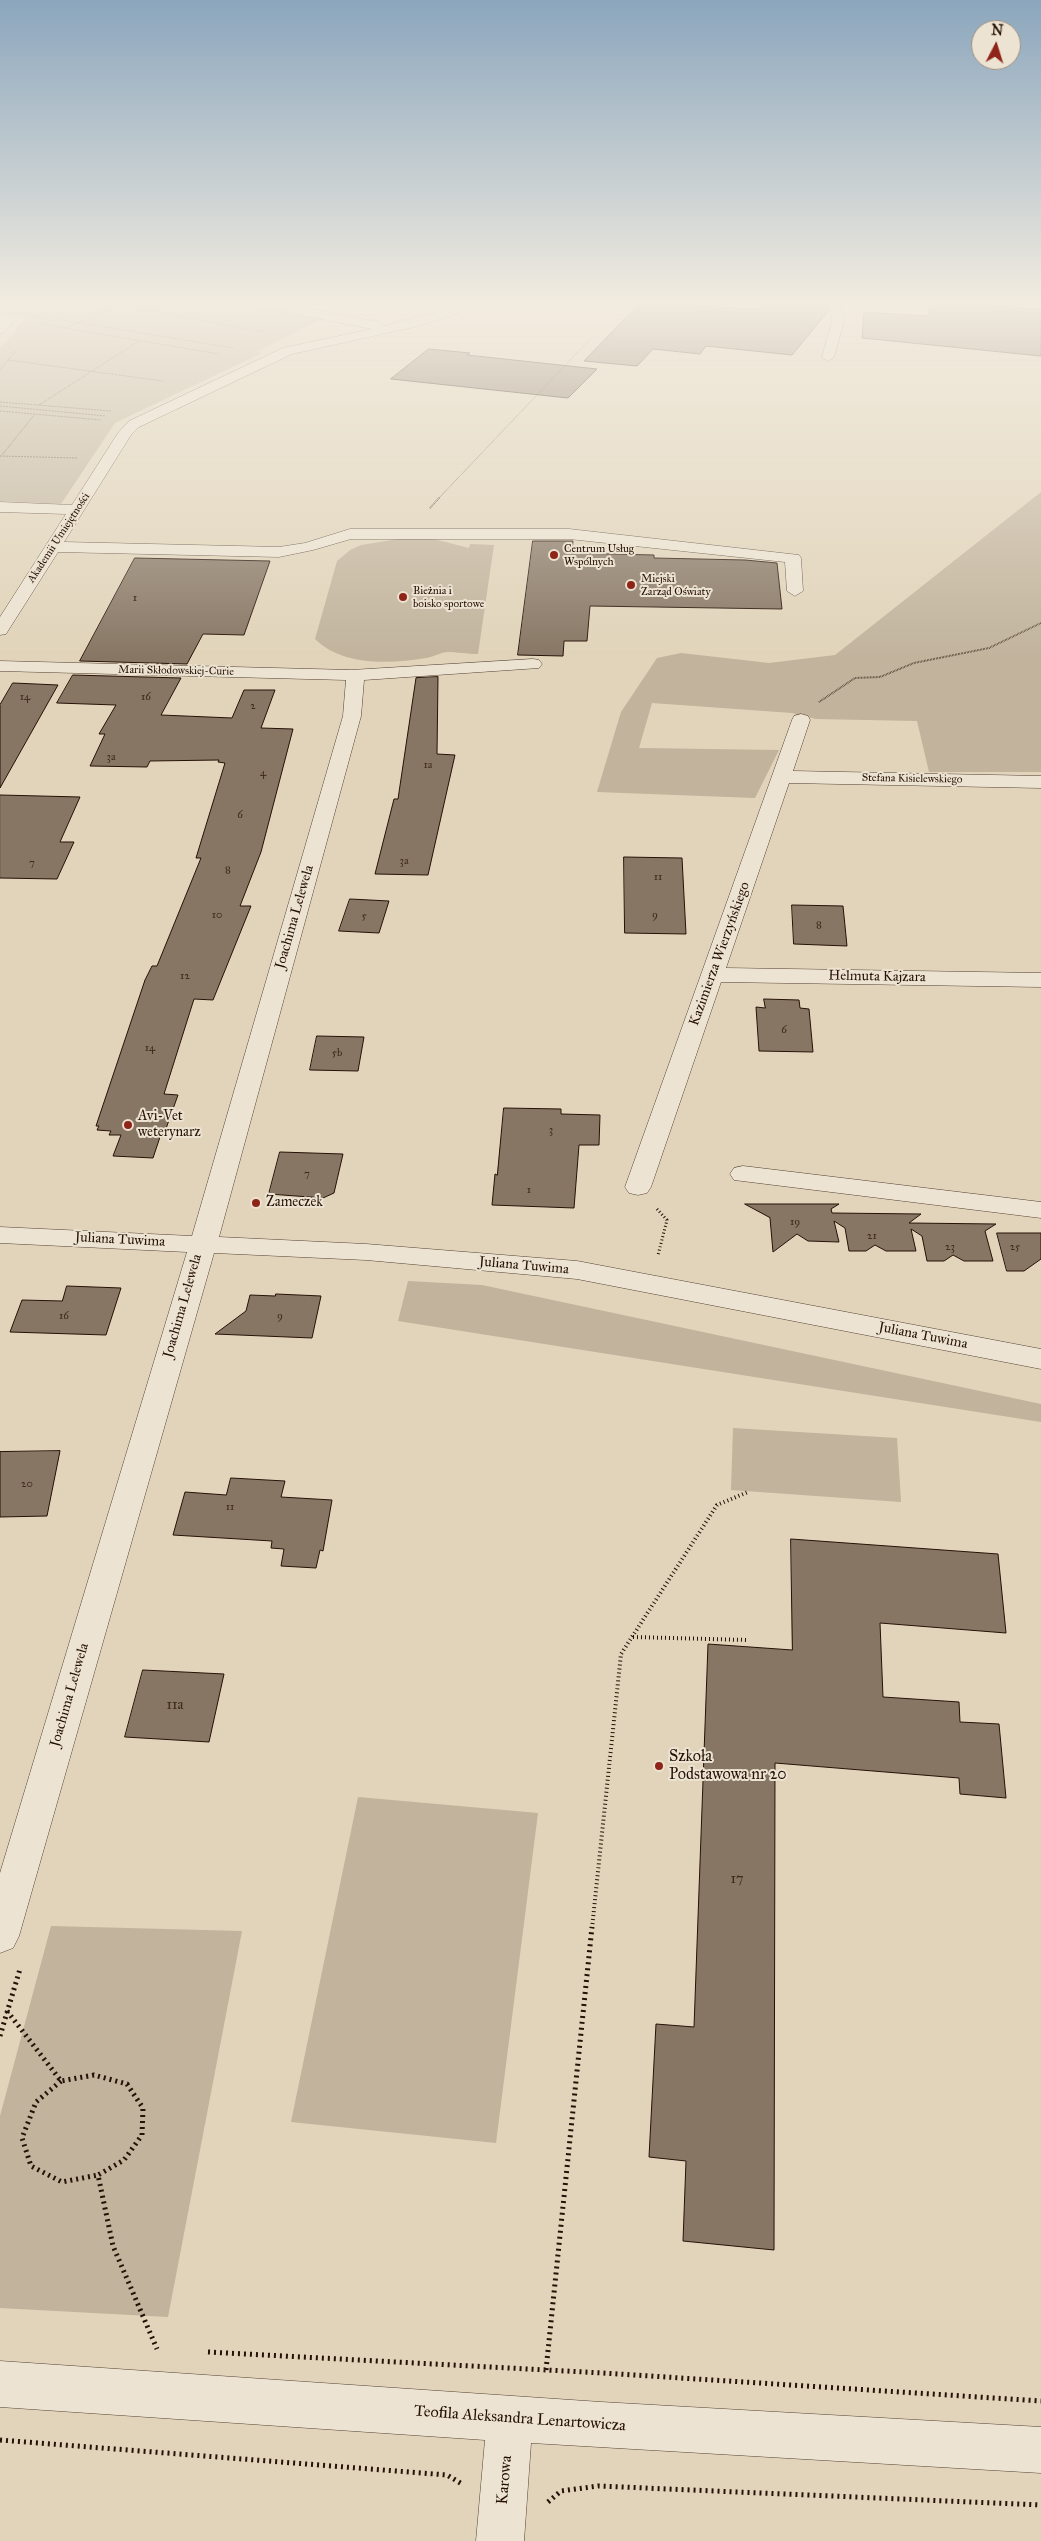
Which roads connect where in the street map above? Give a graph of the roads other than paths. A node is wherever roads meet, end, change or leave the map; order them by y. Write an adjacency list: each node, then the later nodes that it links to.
1 (141, 421): 3 (street, Akademii Umiejętności)
2 (0, 508): 3 (street)
3 (77, 510): 4 (street, Akademii Umiejętności)
4 (53, 547): 5 (street); 6 (street, Akademii Umiejętności)
5 (795, 591)
6 (0, 630)
7 (533, 664): 9 (street, Marii Skłodowskiej-Curie)
8 (0, 666): 9 (street, Marii Skłodowskiej-Curie)
9 (351, 675): 19 (street, Joachima Lelewela)
10 (802, 720): 11 (street, Kazimierza Wierzyńskiego)
11 (783, 777): 12 (street, Stefana Kisielewskiego); 13 (street, Kazimierza Wierzyńskiego)
12 (1041, 782)
13 (712, 975): 14 (street, Helmuta Kajzara); 16 (street, Kazimierza Wierzyńskiego)
14 (1041, 980)
15 (743, 1174): 17 (street)
16 (638, 1187)
17 (1041, 1210)
18 (0, 1235): 19 (street, Juliana Tuwima)
19 (201, 1244): 20 (street, Juliana Tuwima); 21 (street, Joachima Lelewela)
20 (1041, 1358)
21 (0, 1936)
22 (0, 2384): 23 (street, Teofila Aleksandra Lenartowicza)
23 (510, 2419): 24 (street, Teofila Aleksandra Lenartowicza); 25 (street, Karowa)
24 (1041, 2450)
25 (500, 2541)

